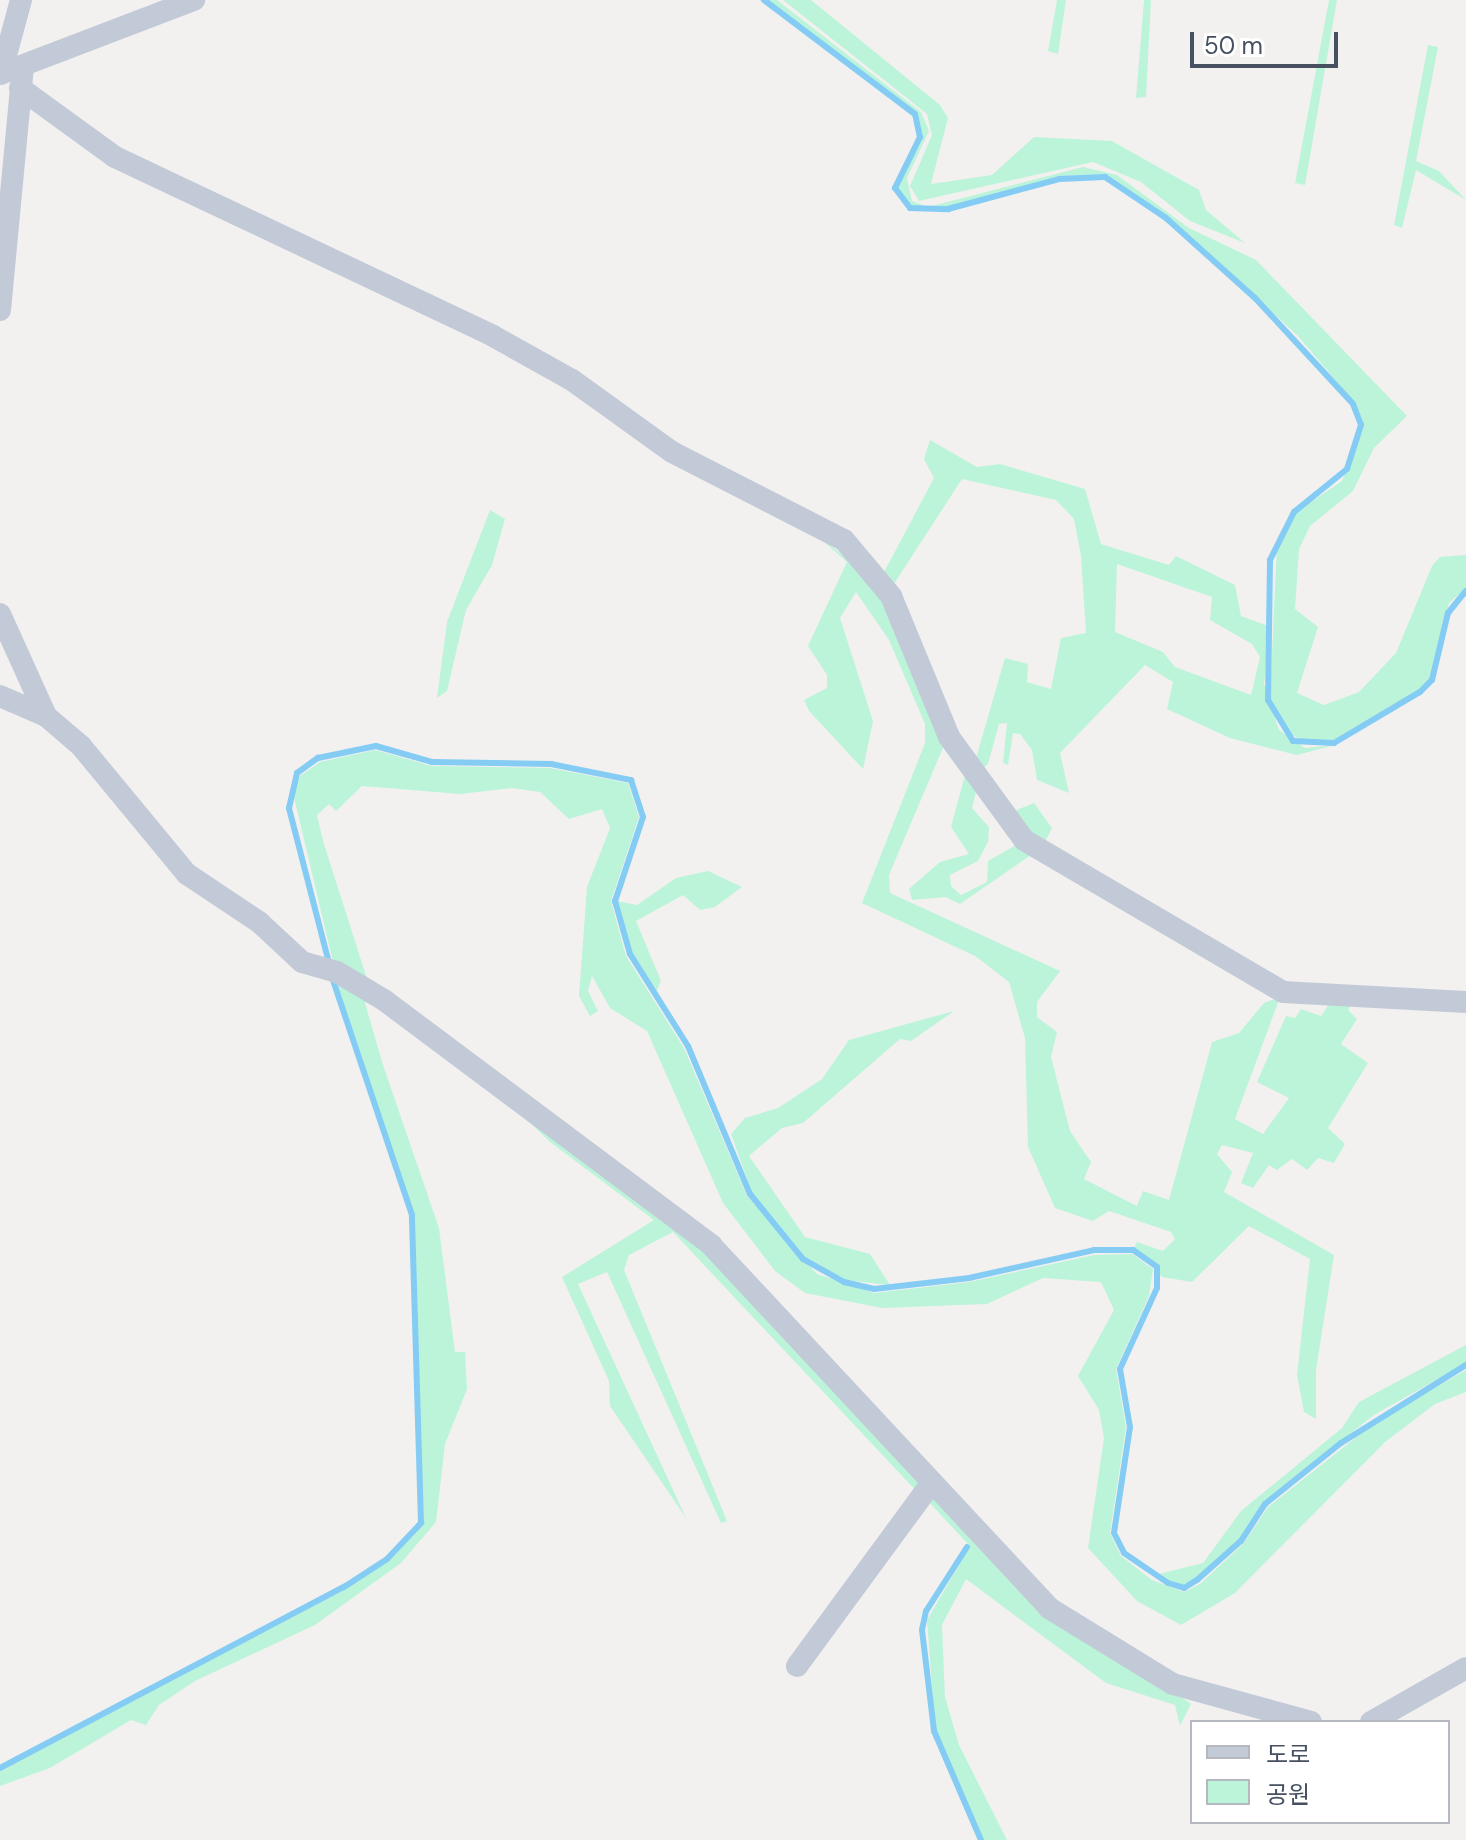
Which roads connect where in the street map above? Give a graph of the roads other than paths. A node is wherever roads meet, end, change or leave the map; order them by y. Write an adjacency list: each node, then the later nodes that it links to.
1 (21, 0): 3 (street)
2 (194, 0): 3 (street)
3 (11, 76): 4 (street); 8 (street)
4 (0, 310)
5 (0, 614): 7 (street)
6 (0, 696): 7 (street)
7 (46, 716): 9 (street)
8 (1466, 1002)
9 (930, 1485): 10 (street); 12 (street)
10 (797, 1666)
11 (1466, 1668): 13 (street)
12 (1304, 1720)
13 (1375, 1720)

